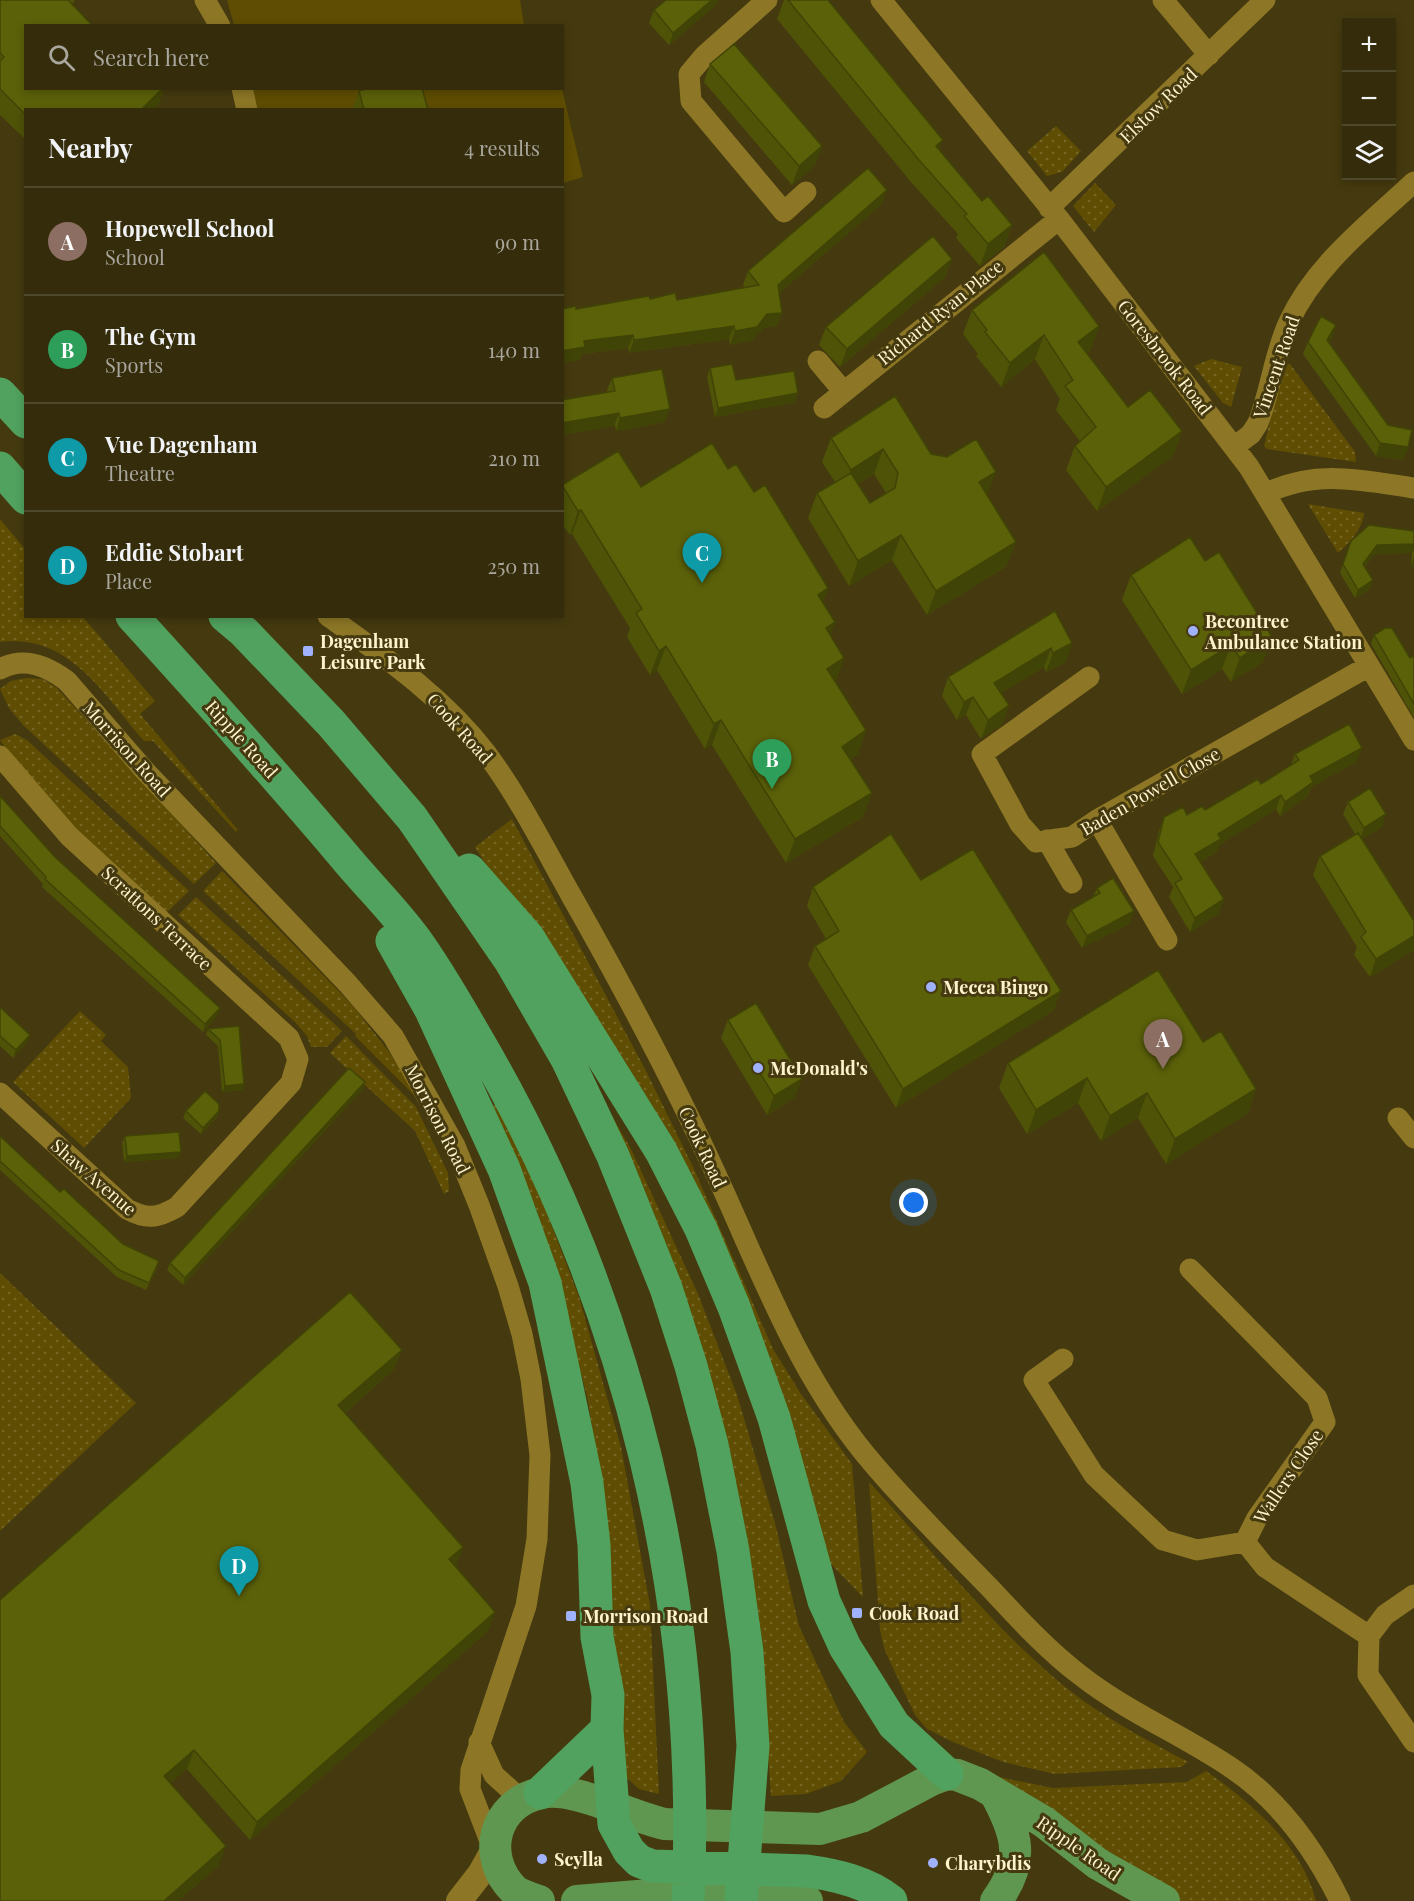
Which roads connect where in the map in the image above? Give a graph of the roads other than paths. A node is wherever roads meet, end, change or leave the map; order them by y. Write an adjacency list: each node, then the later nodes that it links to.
1 (205, 0): 6 (street)
2 (767, 0): 11 (street)
3 (881, 0): 12 (street, Goresbrook Road)
4 (1163, 0): 7 (street)
5 (1265, 0): 7 (street, Elstow Road)
6 (219, 24)
7 (1209, 55): 12 (street, Elstow Road)
8 (242, 90): 9 (street)
9 (247, 108)
10 (1414, 182): 18 (street, Vincent Road)
11 (806, 192)
12 (1054, 214): 14 (street, Richard Ryan Place); 18 (street, Goresbrook Road)
13 (819, 361): 14 (street)
14 (843, 391): 16 (street, Richard Ryan Place)
15 (0, 394): 17 (highway)
16 (824, 408)
17 (24, 420)
18 (1234, 447): 21 (street, Goresbrook Road)
19 (0, 468): 22 (highway)
20 (1414, 488): 21 (street)
21 (1267, 493): 26 (street, Goresbrook Road)
22 (24, 496)
23 (134, 618): 34 (highway, Ripple Road)
24 (227, 618): 31 (highway)
25 (331, 618): 54 (street, Cook Road)
26 (1369, 666): 29 (street, Goresbrook Road); 32 (street, Baden Powell Close)
27 (0, 669): 47 (street, Morrison Road)
28 (1089, 677): 33 (street)
29 (1414, 740)
30 (0, 756): 37 (street, Scrattons Terrace)
31 (412, 818): 49 (highway); 59 (highway)
32 (1097, 820): 33 (street, Baden Powell Close); 36 (street)
33 (1047, 840): 35 (street)
34 (350, 863): 46 (highway); 58 (highway)
35 (1072, 883)
36 (1167, 940)
37 (291, 1083): 38 (street, Shaw Avenue)
38 (0, 1094)
39 (1398, 1118): 40 (street)
40 (1414, 1138)
41 (1190, 1269): 43 (street, Wallers Close)
42 (1063, 1359): 43 (street)
43 (1245, 1542): 45 (street, Wallers Close)
44 (1414, 1595): 45 (street)
45 (1369, 1636): 48 (street)
46 (607, 1729): 51 (highway); 52 (highway)
47 (478, 1742): 51 (street); 53 (street, Morrison Road)
48 (1414, 1742)
49 (947, 1774): 50 (main road, Ripple Road); 52 (main road)
50 (995, 1793): 62 (main road); 63 (main road, Ripple Road)
51 (532, 1797): 52 (main road); 53 (main road)
52 (612, 1809): 61 (highway)
53 (494, 1850): 55 (street); 56 (main road)
54 (1329, 1878): 64 (street, Cook Road); 65 (street, Cook Road)
55 (459, 1901)
56 (539, 1901)
57 (577, 1901): 60 (main road)
58 (687, 1901)
59 (741, 1901)
60 (807, 1901)
61 (891, 1901)
62 (996, 1901)
63 (1164, 1901)
64 (1340, 1901)
65 (1354, 1901)

